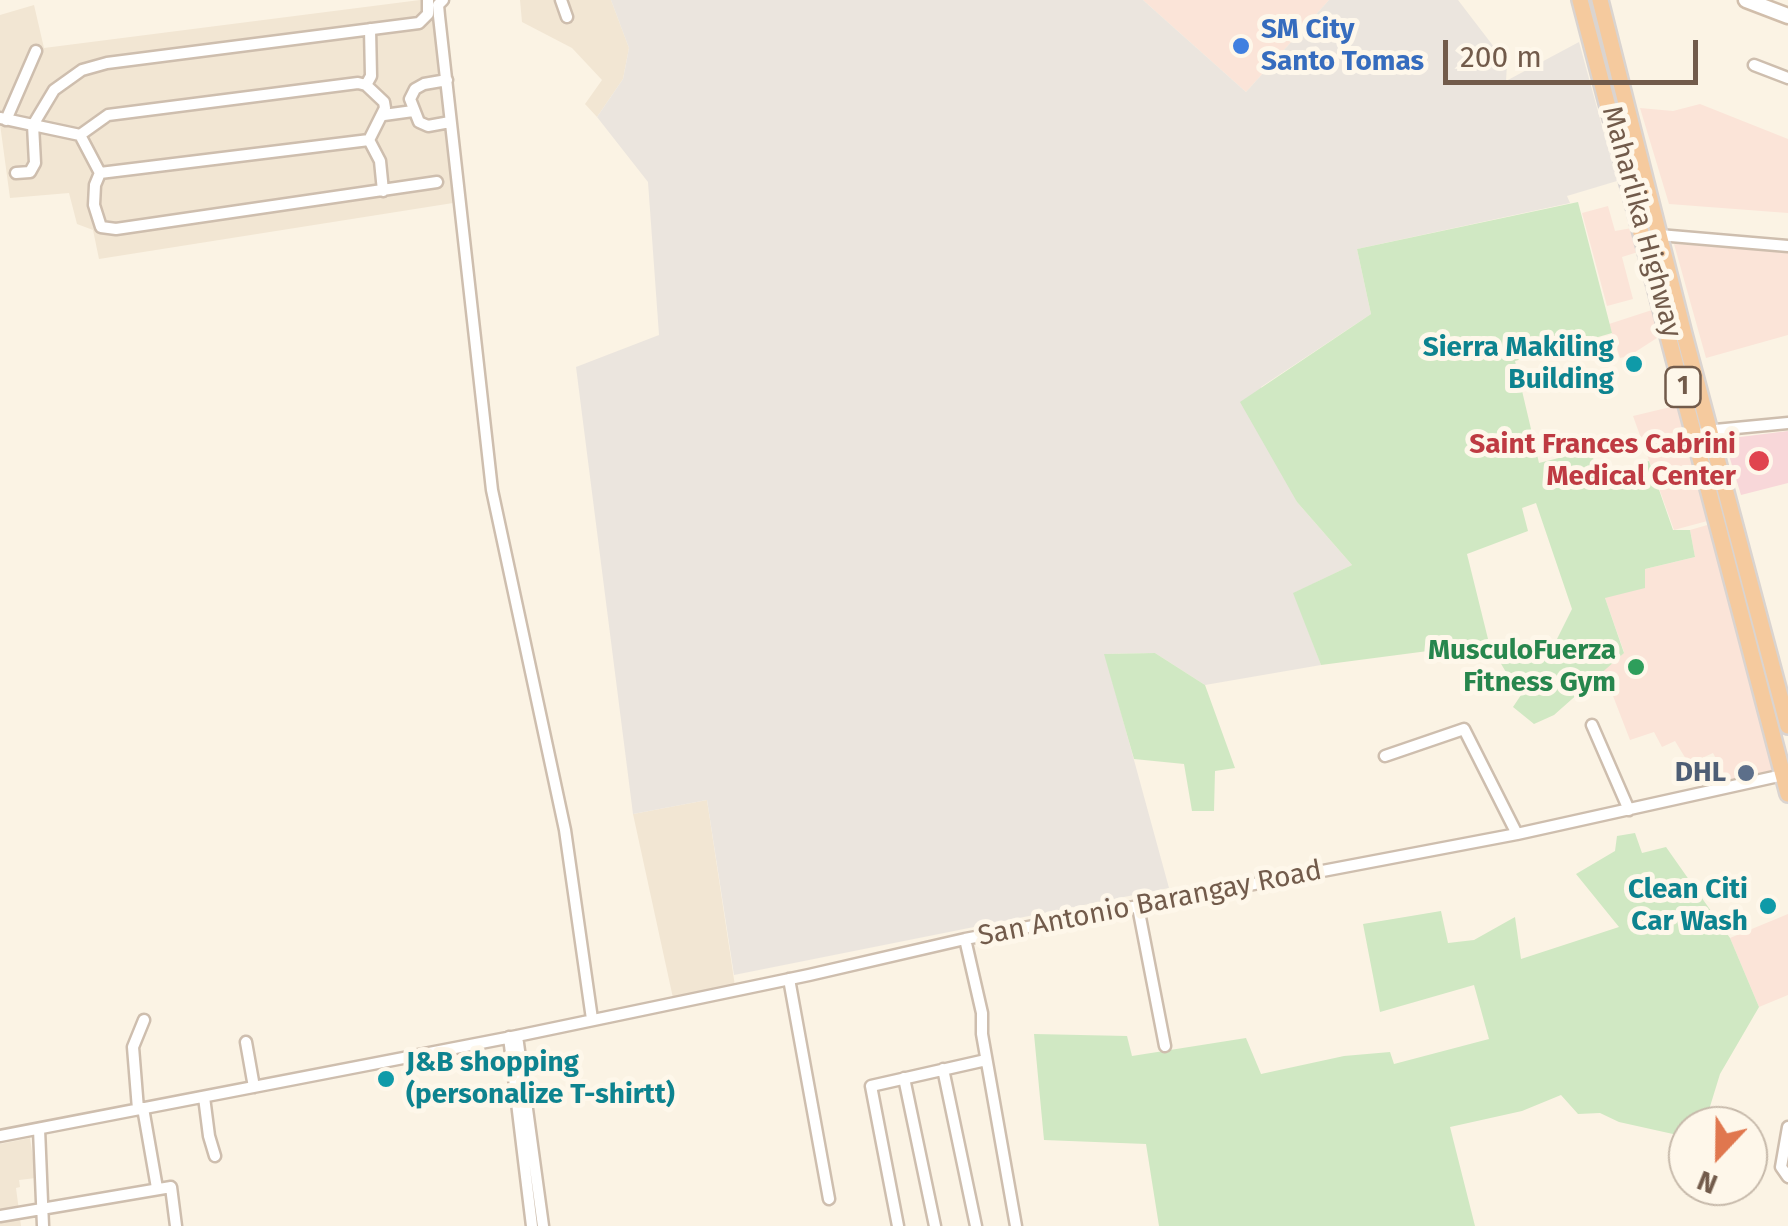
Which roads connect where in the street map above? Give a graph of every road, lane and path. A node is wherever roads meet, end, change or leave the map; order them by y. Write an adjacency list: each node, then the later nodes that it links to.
1 (428, 0): 9 (street)
2 (444, 0): 13 (street)
3 (561, 0): 8 (street)
4 (1580, 0): 29 (highway, Maharlika Highway / 1)
5 (1600, 0): 26 (highway, Maharlika Highway / 1)
6 (1746, 0): 7 (main road)
7 (1788, 16)
8 (568, 17)
9 (370, 29): 14 (street); 19 (street)
10 (36, 51): 17 (street)
11 (1754, 64): 12 (street)
12 (1788, 78)
13 (447, 80): 15 (street); 18 (street)
14 (366, 85): 16 (street); 20 (street)
15 (411, 105): 16 (street); 18 (street)
16 (384, 109): 21 (street)
17 (3, 119): 19 (street)
18 (450, 122): 40 (street)
19 (33, 125): 20 (street); 22 (street)
20 (80, 135): 23 (street)
21 (369, 140): 23 (street); 25 (street)
22 (16, 173)
23 (100, 173): 25 (street)
24 (437, 182): 25 (street)
25 (384, 191)
26 (1659, 235): 27 (street); 29 (highway, Maharlika Highway / 1)
27 (1788, 246)
28 (1788, 422): 29 (street)
29 (1702, 432): 31 (highway, Maharlika Highway / 1); 33 (highway, Maharlika Highway / 1)
30 (1592, 725): 35 (street)
31 (1788, 726)
32 (1385, 756): 36 (street)
33 (1783, 775): 34 (highway, Maharlika Highway / 1); 35 (street, San Antonio Barangay Road)
34 (1788, 794)
35 (1629, 810): 36 (street, San Antonio Barangay Road)
36 (1517, 834): 37 (street, San Antonio Barangay Road)
37 (1138, 907): 38 (street, San Antonio Barangay Road); 44 (street)
38 (965, 938): 39 (street, San Antonio Barangay Road); 45 (street)
39 (789, 979): 40 (street, San Antonio Barangay Road); 57 (street)
40 (592, 1019): 42 (street, San Antonio Barangay Road)
41 (144, 1020): 50 (street)
42 (513, 1036): 48 (street, San Antonio Barangay Road); 62 (street); 63 (street)
43 (246, 1042): 48 (street)
44 (1165, 1046)
45 (986, 1060): 46 (street); 67 (street)
46 (943, 1069): 47 (street); 66 (street)
47 (904, 1078): 64 (street); 65 (street)
48 (254, 1087): 49 (street, San Antonio Barangay Road)
49 (204, 1097): 50 (street, San Antonio Barangay Road); 54 (street)
50 (141, 1109): 52 (street, San Antonio Barangay Road); 56 (street)
51 (1788, 1127): 55 (street)
52 (39, 1129): 53 (street, San Antonio Barangay Road); 58 (street)
53 (0, 1136)
54 (215, 1156)
55 (1788, 1177)
56 (157, 1188): 58 (street); 61 (street)
57 (829, 1199)
58 (41, 1211): 59 (street); 60 (street)
59 (0, 1222)
60 (42, 1226)
61 (176, 1226)
62 (532, 1226)
63 (543, 1226)
64 (898, 1226)
65 (935, 1226)
66 (976, 1226)
67 (1016, 1226)

